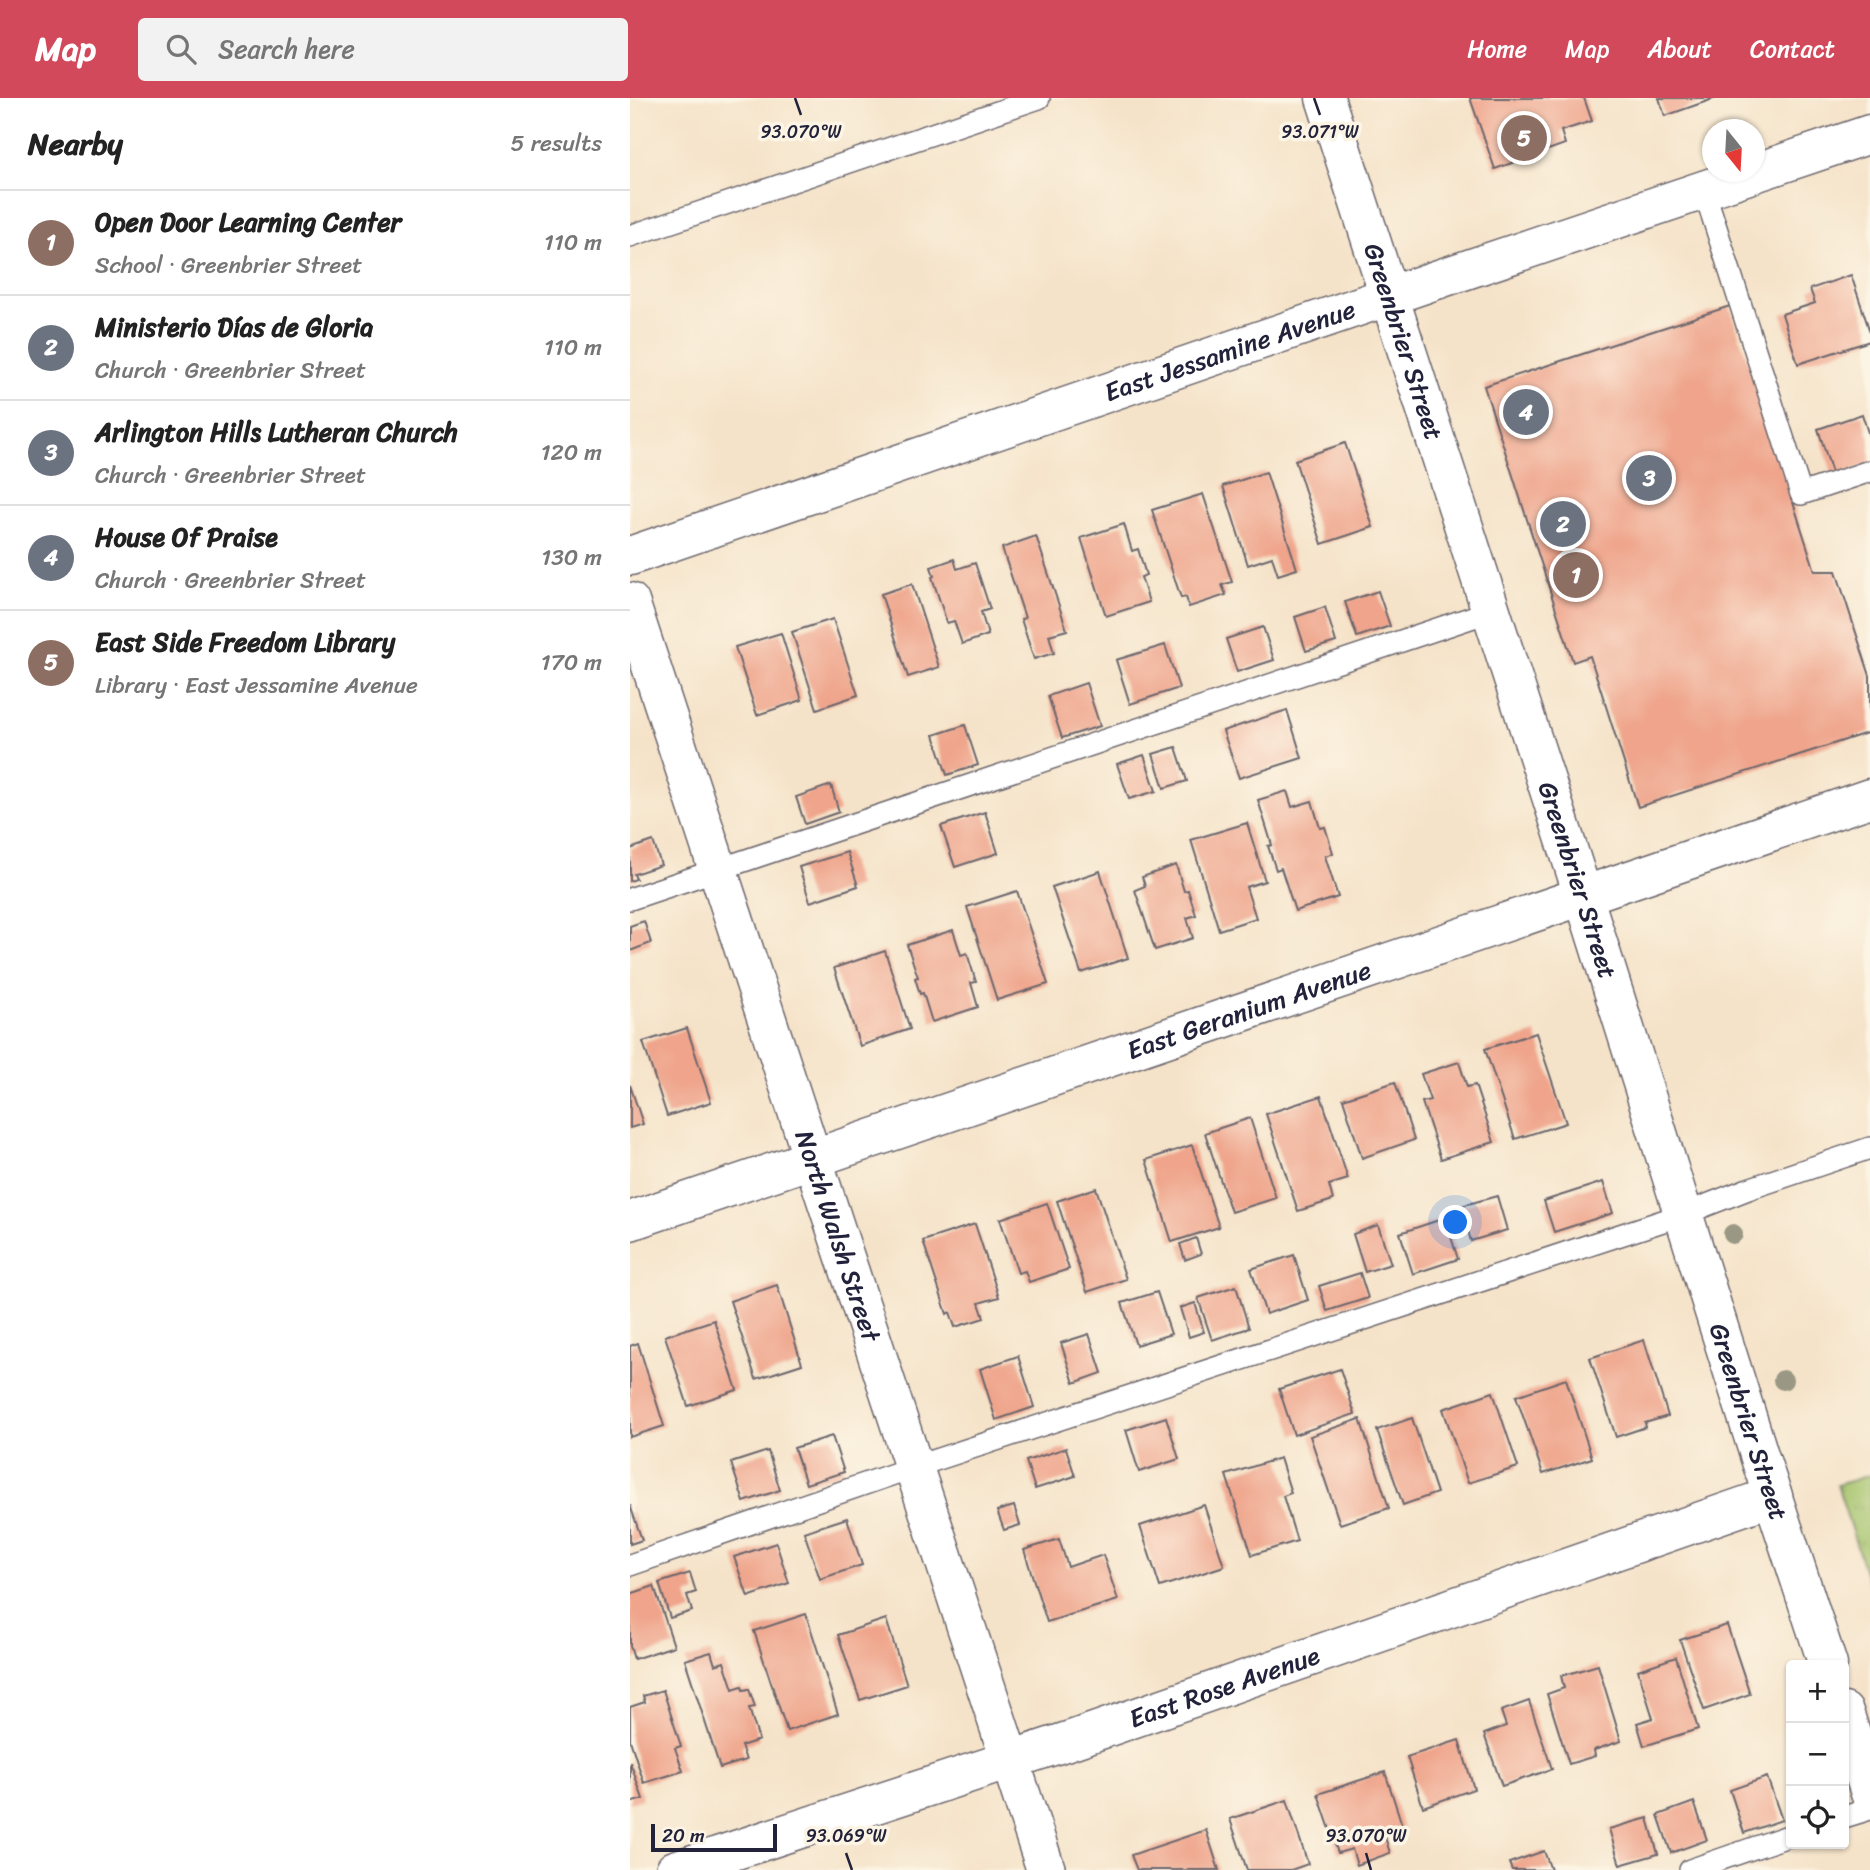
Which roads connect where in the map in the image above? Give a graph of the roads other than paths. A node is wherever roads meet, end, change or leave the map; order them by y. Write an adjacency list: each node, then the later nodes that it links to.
1 (1039, 98): 5 (lane)
2 (1325, 98): 6 (street, Greenbrier Street)
3 (1870, 134): 4 (street, East Jessamine Avenue)
4 (1704, 190): 6 (street, East Jessamine Avenue); 7 (lane)
5 (630, 236)
6 (1389, 296): 8 (street, East Jessamine Avenue); 10 (street, Greenbrier Street)
7 (1870, 471)
8 (630, 556)
9 (630, 602): 12 (street, North Walsh Street)
10 (1491, 611): 12 (lane); 13 (street, Greenbrier Street)
11 (1870, 798): 13 (street, East Geranium Avenue)
12 (718, 869): 14 (lane); 16 (street, North Walsh Street)
13 (1583, 895): 16 (street, East Geranium Avenue); 17 (street, Greenbrier Street)
14 (630, 899)
15 (1870, 1148): 17 (lane)
16 (813, 1158): 18 (street, East Geranium Avenue); 19 (street, North Walsh Street)
17 (1684, 1214): 19 (lane); 20 (street, Greenbrier Street)
18 (630, 1221)
19 (914, 1468): 21 (lane); 24 (street, North Walsh Street)
20 (1773, 1496): 22 (street, Greenbrier Street); 24 (street, East Rose Avenue)
21 (630, 1565)
22 (1826, 1660)
23 (1848, 1723): 25 (street)
24 (1010, 1759): 29 (street, East Rose Avenue); 30 (street, North Walsh Street)
25 (1870, 1793)
26 (1870, 1809): 27 (lane)
27 (1849, 1816)
28 (1786, 1837): 31 (lane)
29 (676, 1870)
30 (1046, 1870)
31 (1690, 1870)

